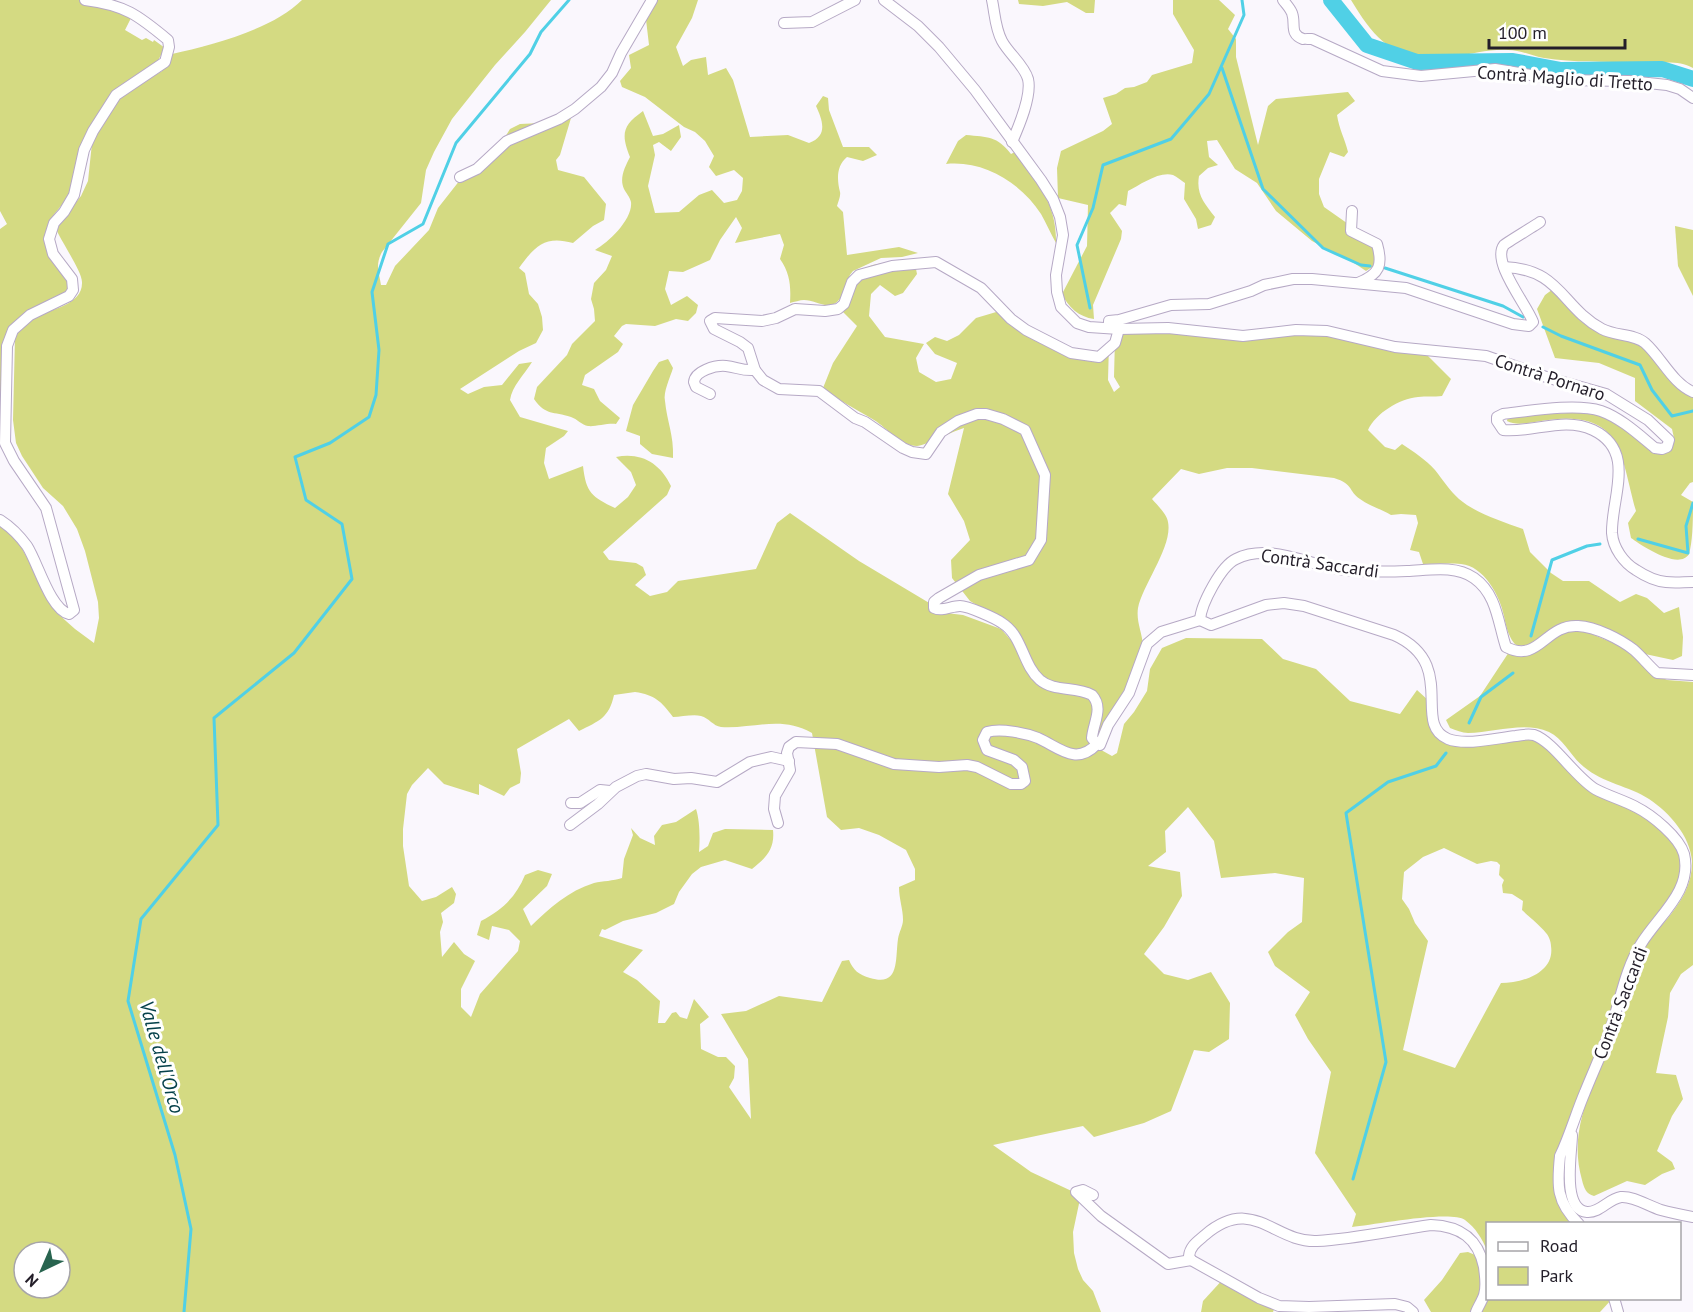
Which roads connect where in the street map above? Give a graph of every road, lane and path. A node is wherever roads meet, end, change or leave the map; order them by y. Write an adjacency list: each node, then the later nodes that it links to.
1 (85, 0): 19 (street)
2 (652, 0): 10 (street)
3 (855, 0): 7 (street)
4 (884, 0): 9 (street)
5 (992, 0): 9 (street)
6 (1283, 0): 8 (street, Contrà Maglio di Tretto)
7 (784, 23)
8 (1693, 98)
9 (1012, 142): 15 (street)
10 (460, 177)
11 (1352, 211): 14 (street)
12 (1540, 222): 13 (street)
13 (1504, 267): 14 (street); 17 (street)
14 (1355, 284): 15 (street)
15 (1119, 329): 16 (street); 20 (street, Contrà Pornaro)
16 (754, 370): 18 (street); 23 (street)
17 (1693, 392)
18 (710, 394)
19 (0, 520)
20 (1693, 582)
21 (1200, 620): 22 (street, Contrà Saccardi); 23 (street, Contrà Saccardi); 29 (street, Contrà Saccardi)
22 (1693, 675)
23 (1097, 744): 24 (street)
24 (789, 761): 25 (street); 27 (street)
25 (610, 791): 26 (street); 28 (street)
26 (571, 804)
27 (778, 823)
28 (570, 825)
29 (1572, 1129): 31 (street); 32 (street)
30 (1092, 1195): 33 (street)
31 (1693, 1217)
32 (1577, 1222)
33 (1191, 1260): 34 (street); 35 (street)
34 (1413, 1312)
35 (1476, 1312)

